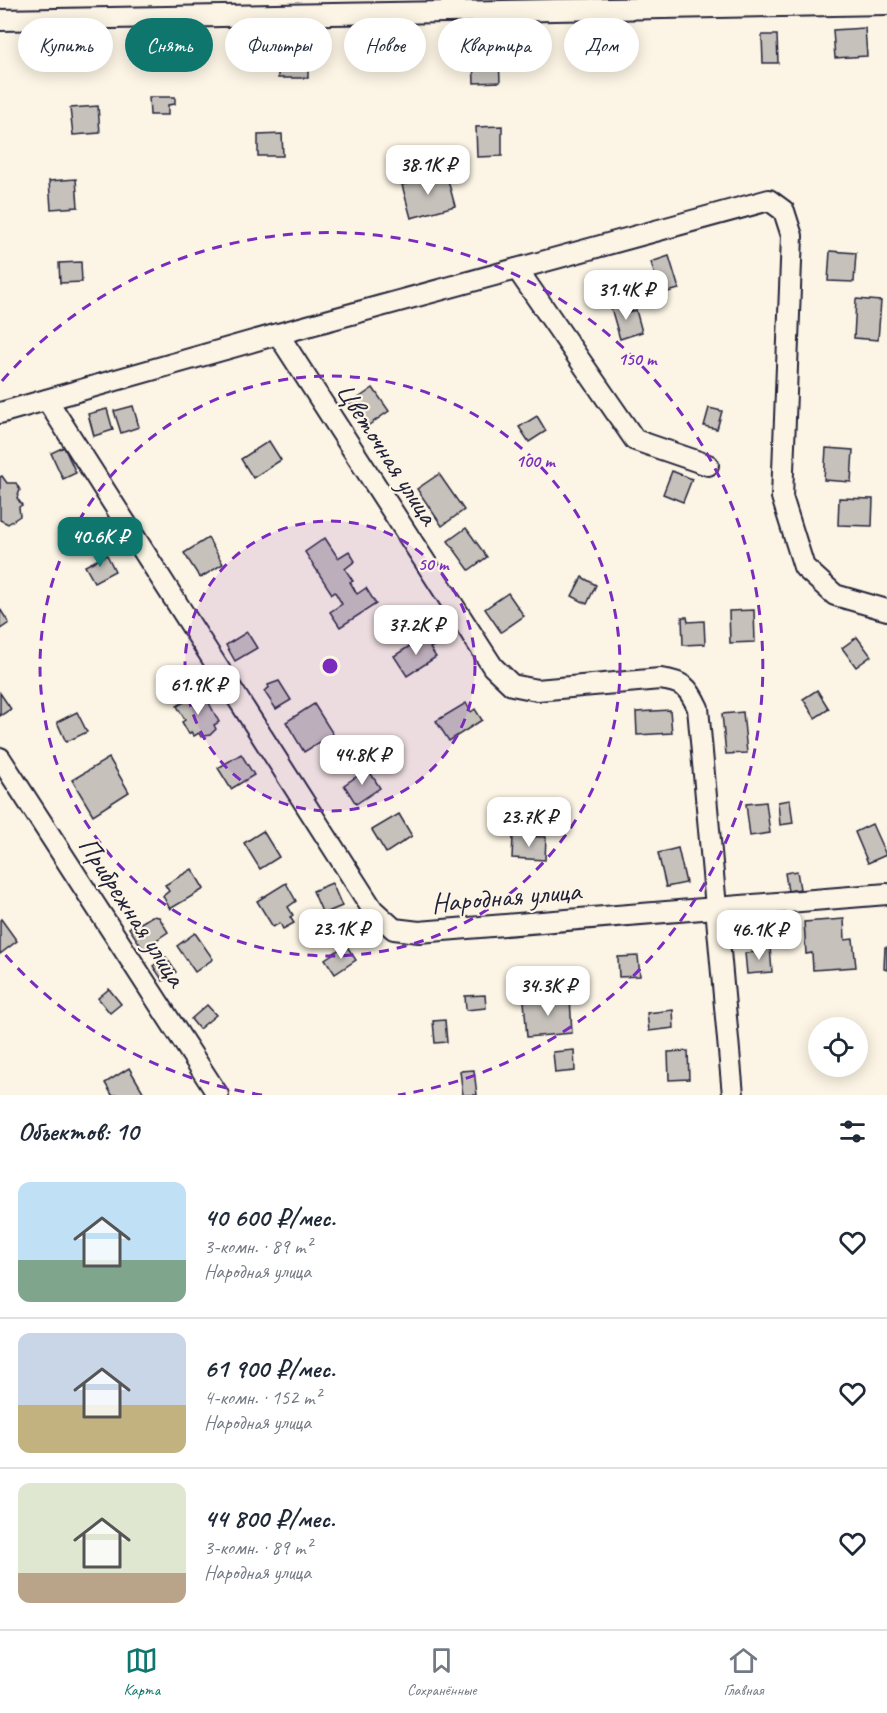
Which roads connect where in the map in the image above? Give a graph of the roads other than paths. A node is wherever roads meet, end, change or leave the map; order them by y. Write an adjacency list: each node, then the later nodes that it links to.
1 (643, 4): 2 (street); 3 (street)
2 (887, 4)
3 (0, 20)
4 (517, 269): 5 (street); 8 (street); 9 (street)
5 (278, 334): 6 (street); 12 (street, Цветочная улица)
6 (47, 400): 7 (street); 12 (street, Народная улица)
7 (0, 413)
8 (708, 465)
9 (887, 610)
10 (0, 758): 13 (street, Прибрежная улица)
11 (887, 894): 12 (street, Народная улица)
12 (715, 907): 14 (street, Цветочная улица)
13 (218, 1095)
14 (733, 1095)

